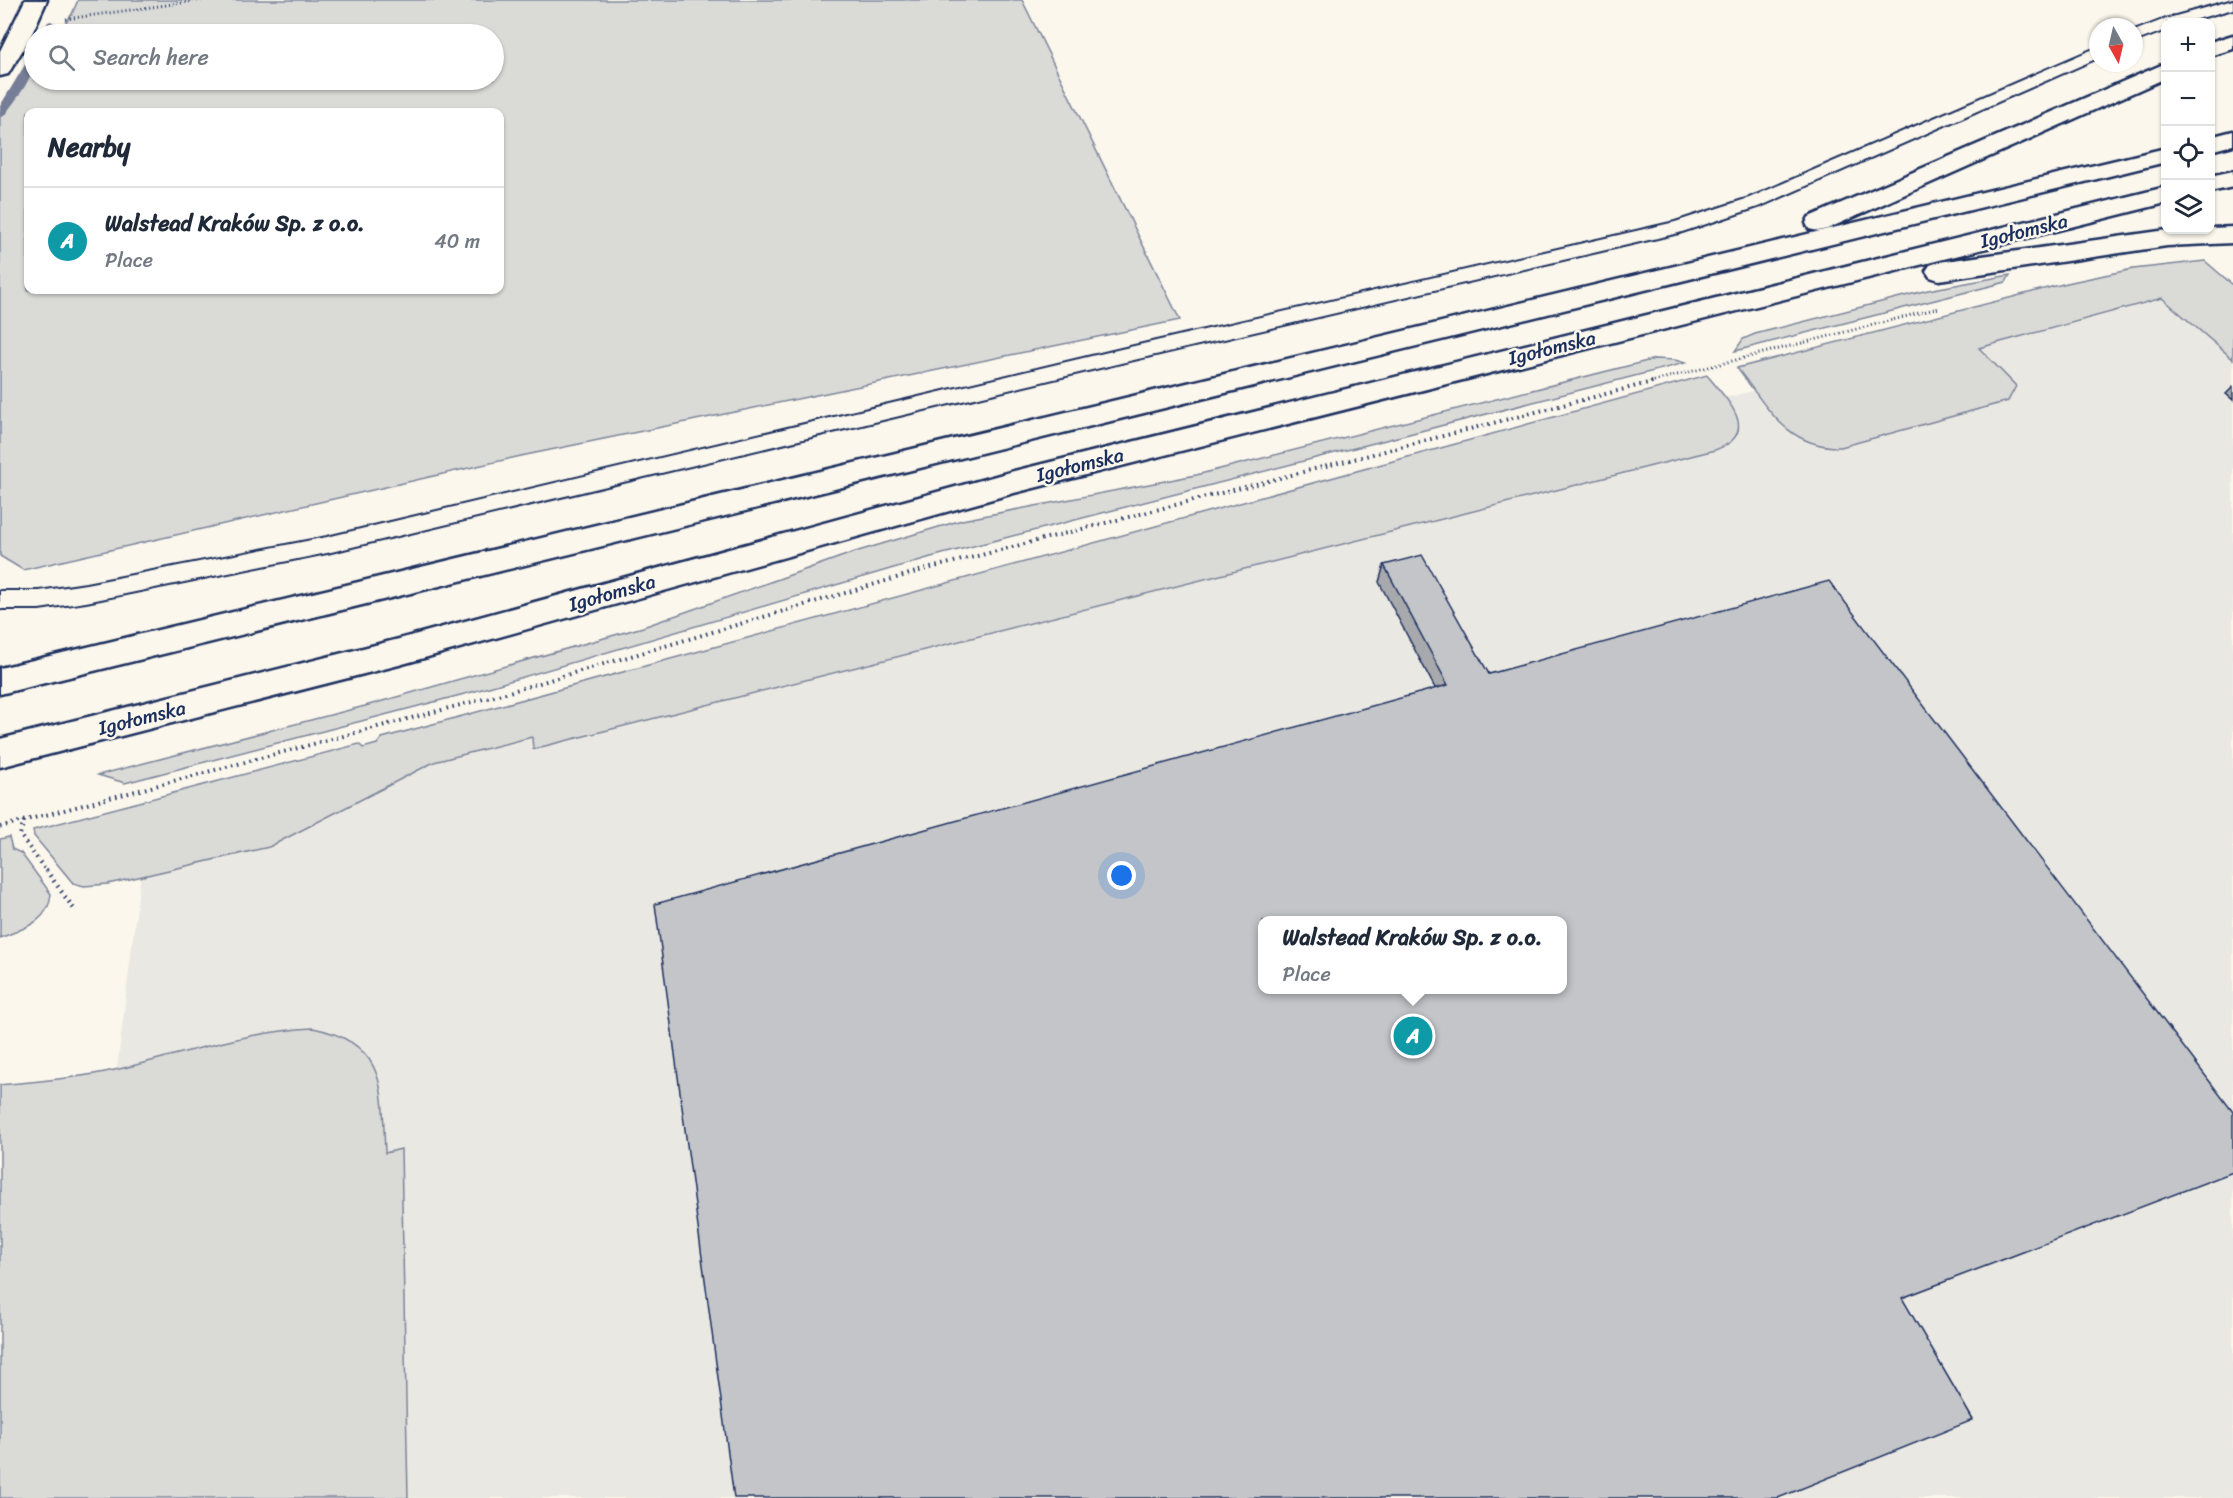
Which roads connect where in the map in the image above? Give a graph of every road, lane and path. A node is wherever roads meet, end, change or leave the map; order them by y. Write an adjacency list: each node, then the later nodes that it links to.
1 (36, 0): 5 (main road)
2 (202, 0): 5 (path)
3 (2233, 4): 4 (lane)
4 (2185, 18)
5 (26, 22)
6 (24, 26): 12 (main road)
7 (2161, 26): 8 (lane)
8 (2143, 33)
9 (2233, 42): 10 (main road)
10 (2215, 49)
11 (2089, 56): 24 (lane)
12 (0, 69)
13 (2162, 72): 21 (main road)
14 (2233, 138): 15 (main road)
15 (2215, 143)
16 (2161, 156): 21 (main road, Igołomska)
17 (2233, 178): 18 (main road)
18 (2215, 183)
19 (2161, 196): 22 (main road, Igołomska)
20 (2233, 235): 22 (main road)
21 (1710, 266): 25 (main road, Igołomska)
22 (1744, 300): 26 (main road, Igołomska)
23 (1941, 307): 27 (path)
24 (0, 600)
25 (0, 681)
26 (0, 753)
27 (24, 821): 28 (path); 29 (path)
28 (0, 827)
29 (74, 909)

